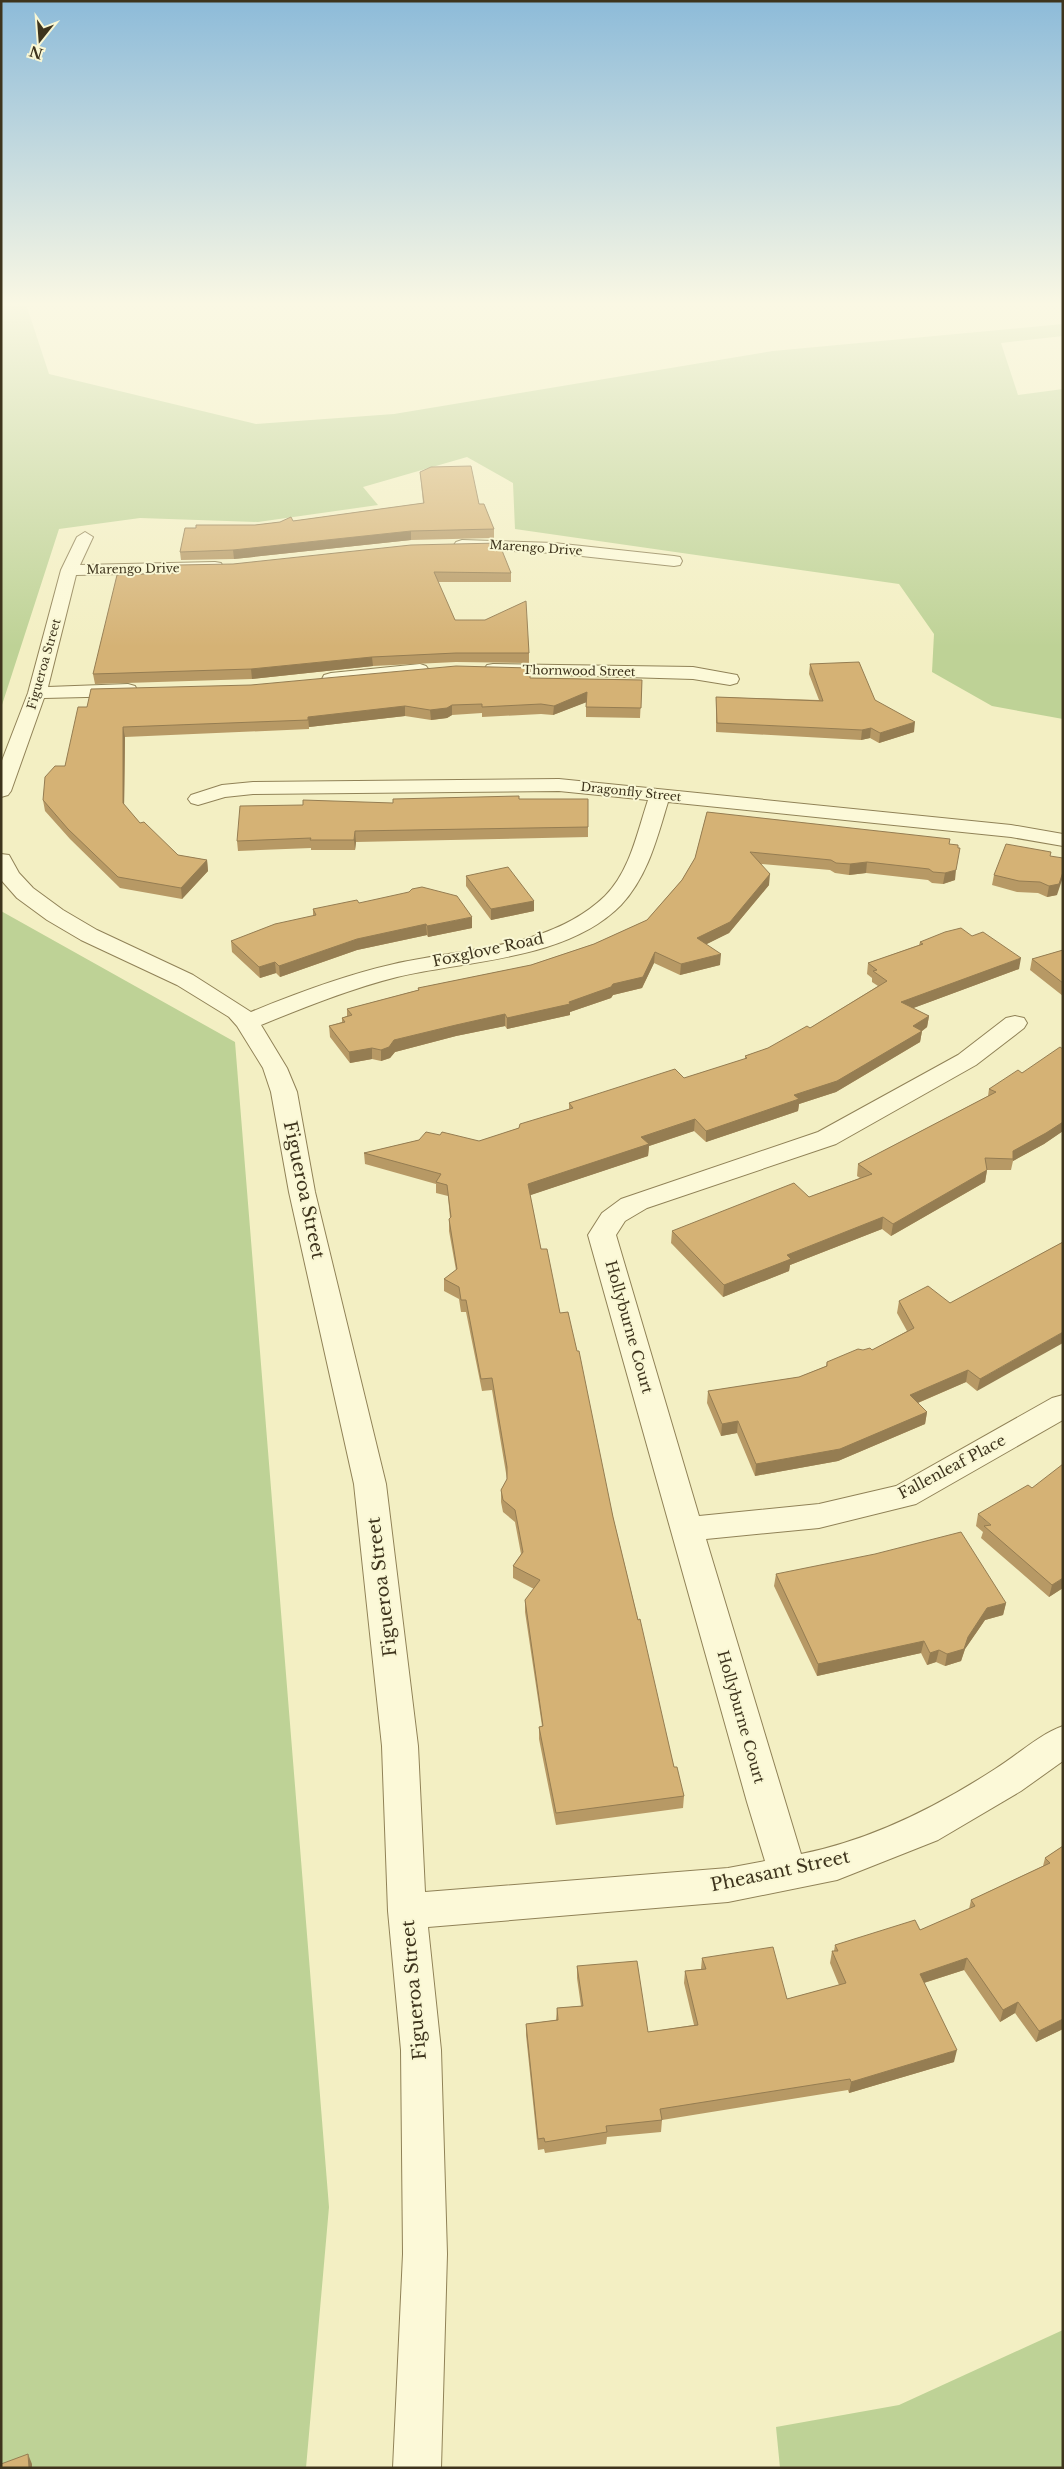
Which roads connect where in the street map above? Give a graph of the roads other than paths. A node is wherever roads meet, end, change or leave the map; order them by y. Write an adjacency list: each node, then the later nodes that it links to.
1 (85, 537): 5 (street, Figueroa Street)
2 (450, 545): 3 (street, Marengo Drive)
3 (674, 561)
4 (234, 566): 5 (street, Marengo Drive)
5 (69, 570): 11 (street, Figueroa Street)
6 (440, 669): 9 (street)
7 (476, 669): 8 (street, Thornwood Street)
8 (730, 679)
9 (309, 682)
10 (141, 690): 11 (street)
11 (37, 693): 12 (street, Figueroa Street)
12 (1, 791)
13 (660, 795): 14 (street, Dragonfly Street); 15 (street, Dragonfly Street); 17 (street, Foxglove Road)
14 (198, 799)
15 (1063, 840)
16 (1, 860): 17 (street, Figueroa Street)
17 (247, 1022): 23 (street, Figueroa Street)
18 (1014, 1023): 20 (street, Hollyburne Court)
19 (1063, 1406): 20 (street, Fallenleaf Place)
20 (686, 1529): 22 (street, Hollyburne Court)
21 (1063, 1741): 22 (street, Pheasant Street)
22 (788, 1873): 23 (street, Pheasant Street)
23 (408, 1911): 24 (street, Figueroa Street)
24 (417, 2468)

